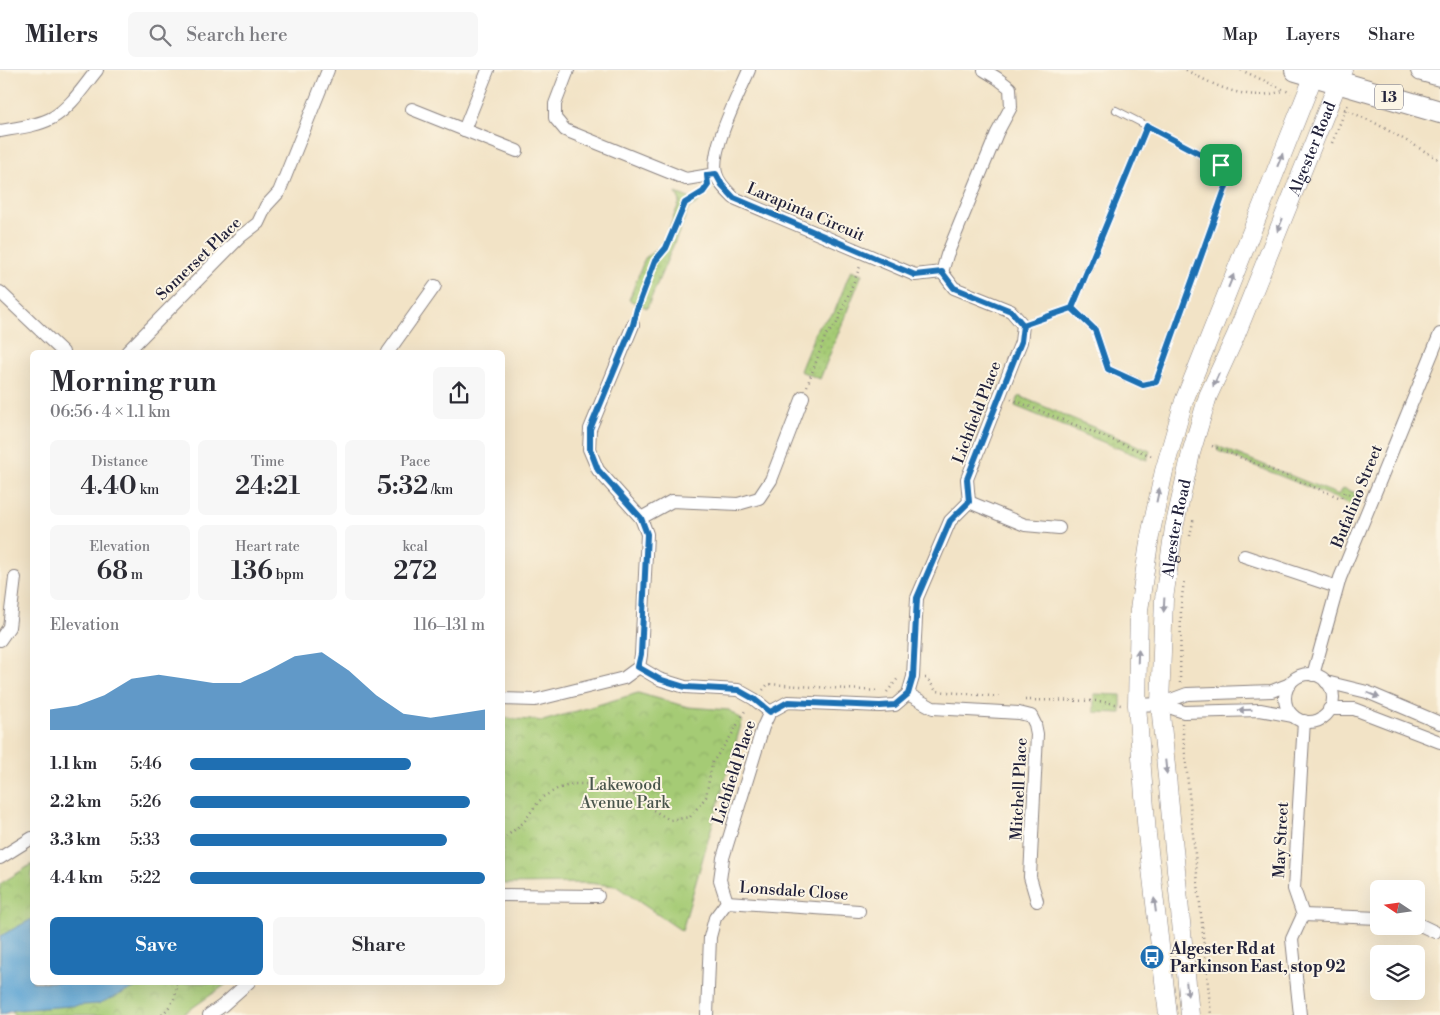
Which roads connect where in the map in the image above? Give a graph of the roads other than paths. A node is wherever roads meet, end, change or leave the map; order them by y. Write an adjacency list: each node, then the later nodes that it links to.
1 (97, 70): 16 (street)
2 (328, 70): 27 (street, Somerset Place)
3 (488, 70): 15 (street)
4 (568, 70): 18 (street)
5 (749, 70): 18 (street)
6 (984, 70): 19 (street)
7 (1422, 70): 9 (highway)
8 (1309, 72): 10 (highway, 13); 44 (main road, Algester Road, one-way to 8)
9 (1440, 75)
10 (1341, 76): 13 (highway, 13); 43 (main road, Algester Road, one-way to 43)
11 (412, 109): 15 (street)
12 (1116, 110): 14 (lane)
13 (1440, 112)
14 (1147, 126): 22 (lane); 22 (lane)
15 (464, 130): 17 (street)
16 (0, 131)
17 (517, 151)
18 (712, 174): 19 (street, Larapinta Circuit)
19 (942, 272): 24 (street)
20 (435, 286): 28 (street)
21 (0, 292): 26 (street)
22 (1072, 308): 24 (lane)
23 (633, 325): 31 (street)
24 (1023, 325): 30 (street, Lichfield Place)
25 (1440, 334): 35 (street, Bufalino Street)
26 (61, 350)
27 (129, 350)
28 (389, 350)
29 (803, 397): 31 (street)
30 (969, 502): 32 (street); 41 (street)
31 (641, 518): 37 (street)
32 (1059, 528)
33 (1244, 556): 35 (street)
34 (15, 578): 36 (street)
35 (1337, 588): 38 (street, Bufalino Street)
36 (0, 640)
37 (638, 667): 42 (street); 46 (street)
38 (1313, 675): 39 (street); 40 (street)
39 (1326, 682): 45 (street); 48 (street, one-way to 48)
40 (1290, 684): 43 (street); 47 (street)
41 (908, 694): 46 (street, Lichfield Place); 54 (street, Mitchell Place)
42 (505, 700)
43 (1160, 704): 44 (street); 47 (street, one-way to 43); 65 (main road, Algester Road, one-way to 65)
44 (1132, 705): 64 (main road, Algester Road, one-way to 44)
45 (1329, 709): 47 (street); 49 (street)
46 (770, 712): 55 (street, Lichfield Place)
47 (1298, 718): 57 (street, May Street)
48 (1440, 723)
49 (1440, 742)
50 (30, 839): 51 (street)
51 (0, 858)
52 (505, 894): 53 (street)
53 (598, 896)
54 (1037, 901)
55 (727, 902): 56 (street, Lonsdale Close); 63 (street)
56 (859, 911)
57 (1304, 914): 58 (street); 66 (street)
58 (1370, 918)
59 (1425, 928): 60 (street)
60 (1434, 932)
61 (246, 985): 62 (street)
62 (209, 1015)
63 (707, 1015)
64 (1168, 1015)
65 (1190, 1015)
66 (1300, 1015)

